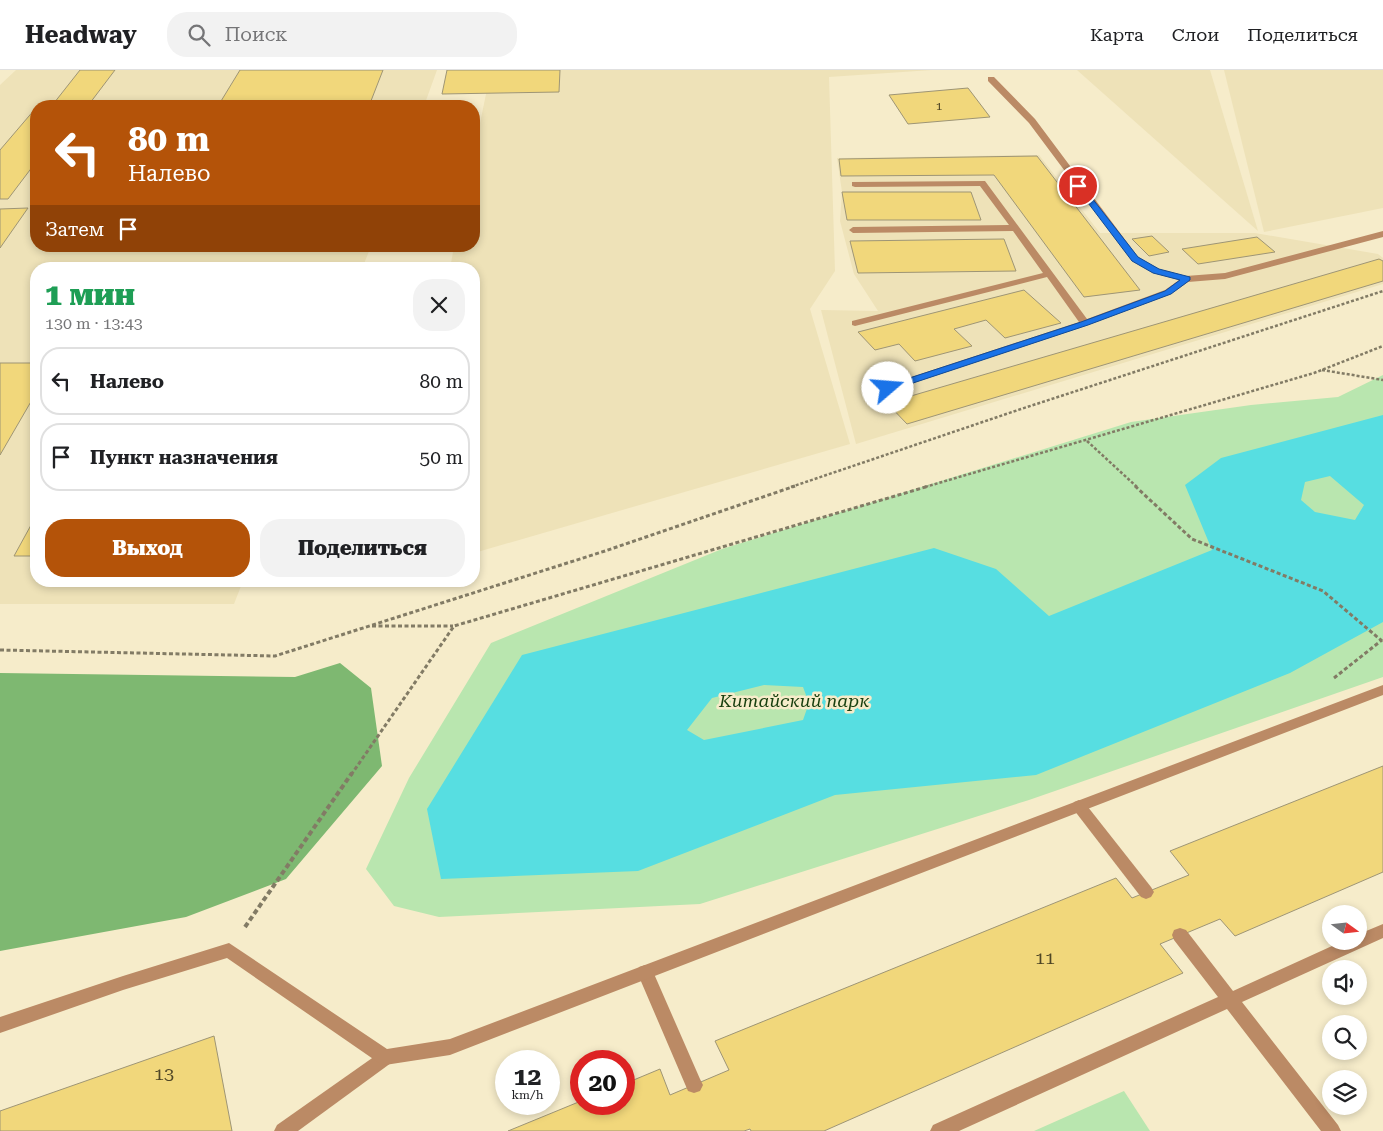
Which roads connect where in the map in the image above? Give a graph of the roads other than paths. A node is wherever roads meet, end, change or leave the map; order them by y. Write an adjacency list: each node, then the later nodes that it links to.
1 (991, 79): 7 (street)
2 (855, 184): 3 (street)
3 (1015, 228): 4 (street); 6 (street)
4 (853, 230)
5 (1383, 234): 7 (street)
6 (1049, 274): 8 (street); 9 (street)
7 (1186, 279): 9 (street)
8 (855, 323)
9 (1085, 324): 10 (street)
10 (888, 388)
11 (1383, 690): 12 (street)
12 (1080, 806): 13 (street); 16 (street)
13 (1146, 892)
14 (1383, 932): 17 (street)
15 (1180, 935): 17 (street)
16 (645, 972): 19 (street); 20 (street)
17 (1230, 1000): 22 (street); 23 (street)
18 (0, 1025): 19 (street)
19 (385, 1058): 21 (street)
20 (694, 1085)
21 (283, 1131)
22 (939, 1131)
23 (1332, 1131)

